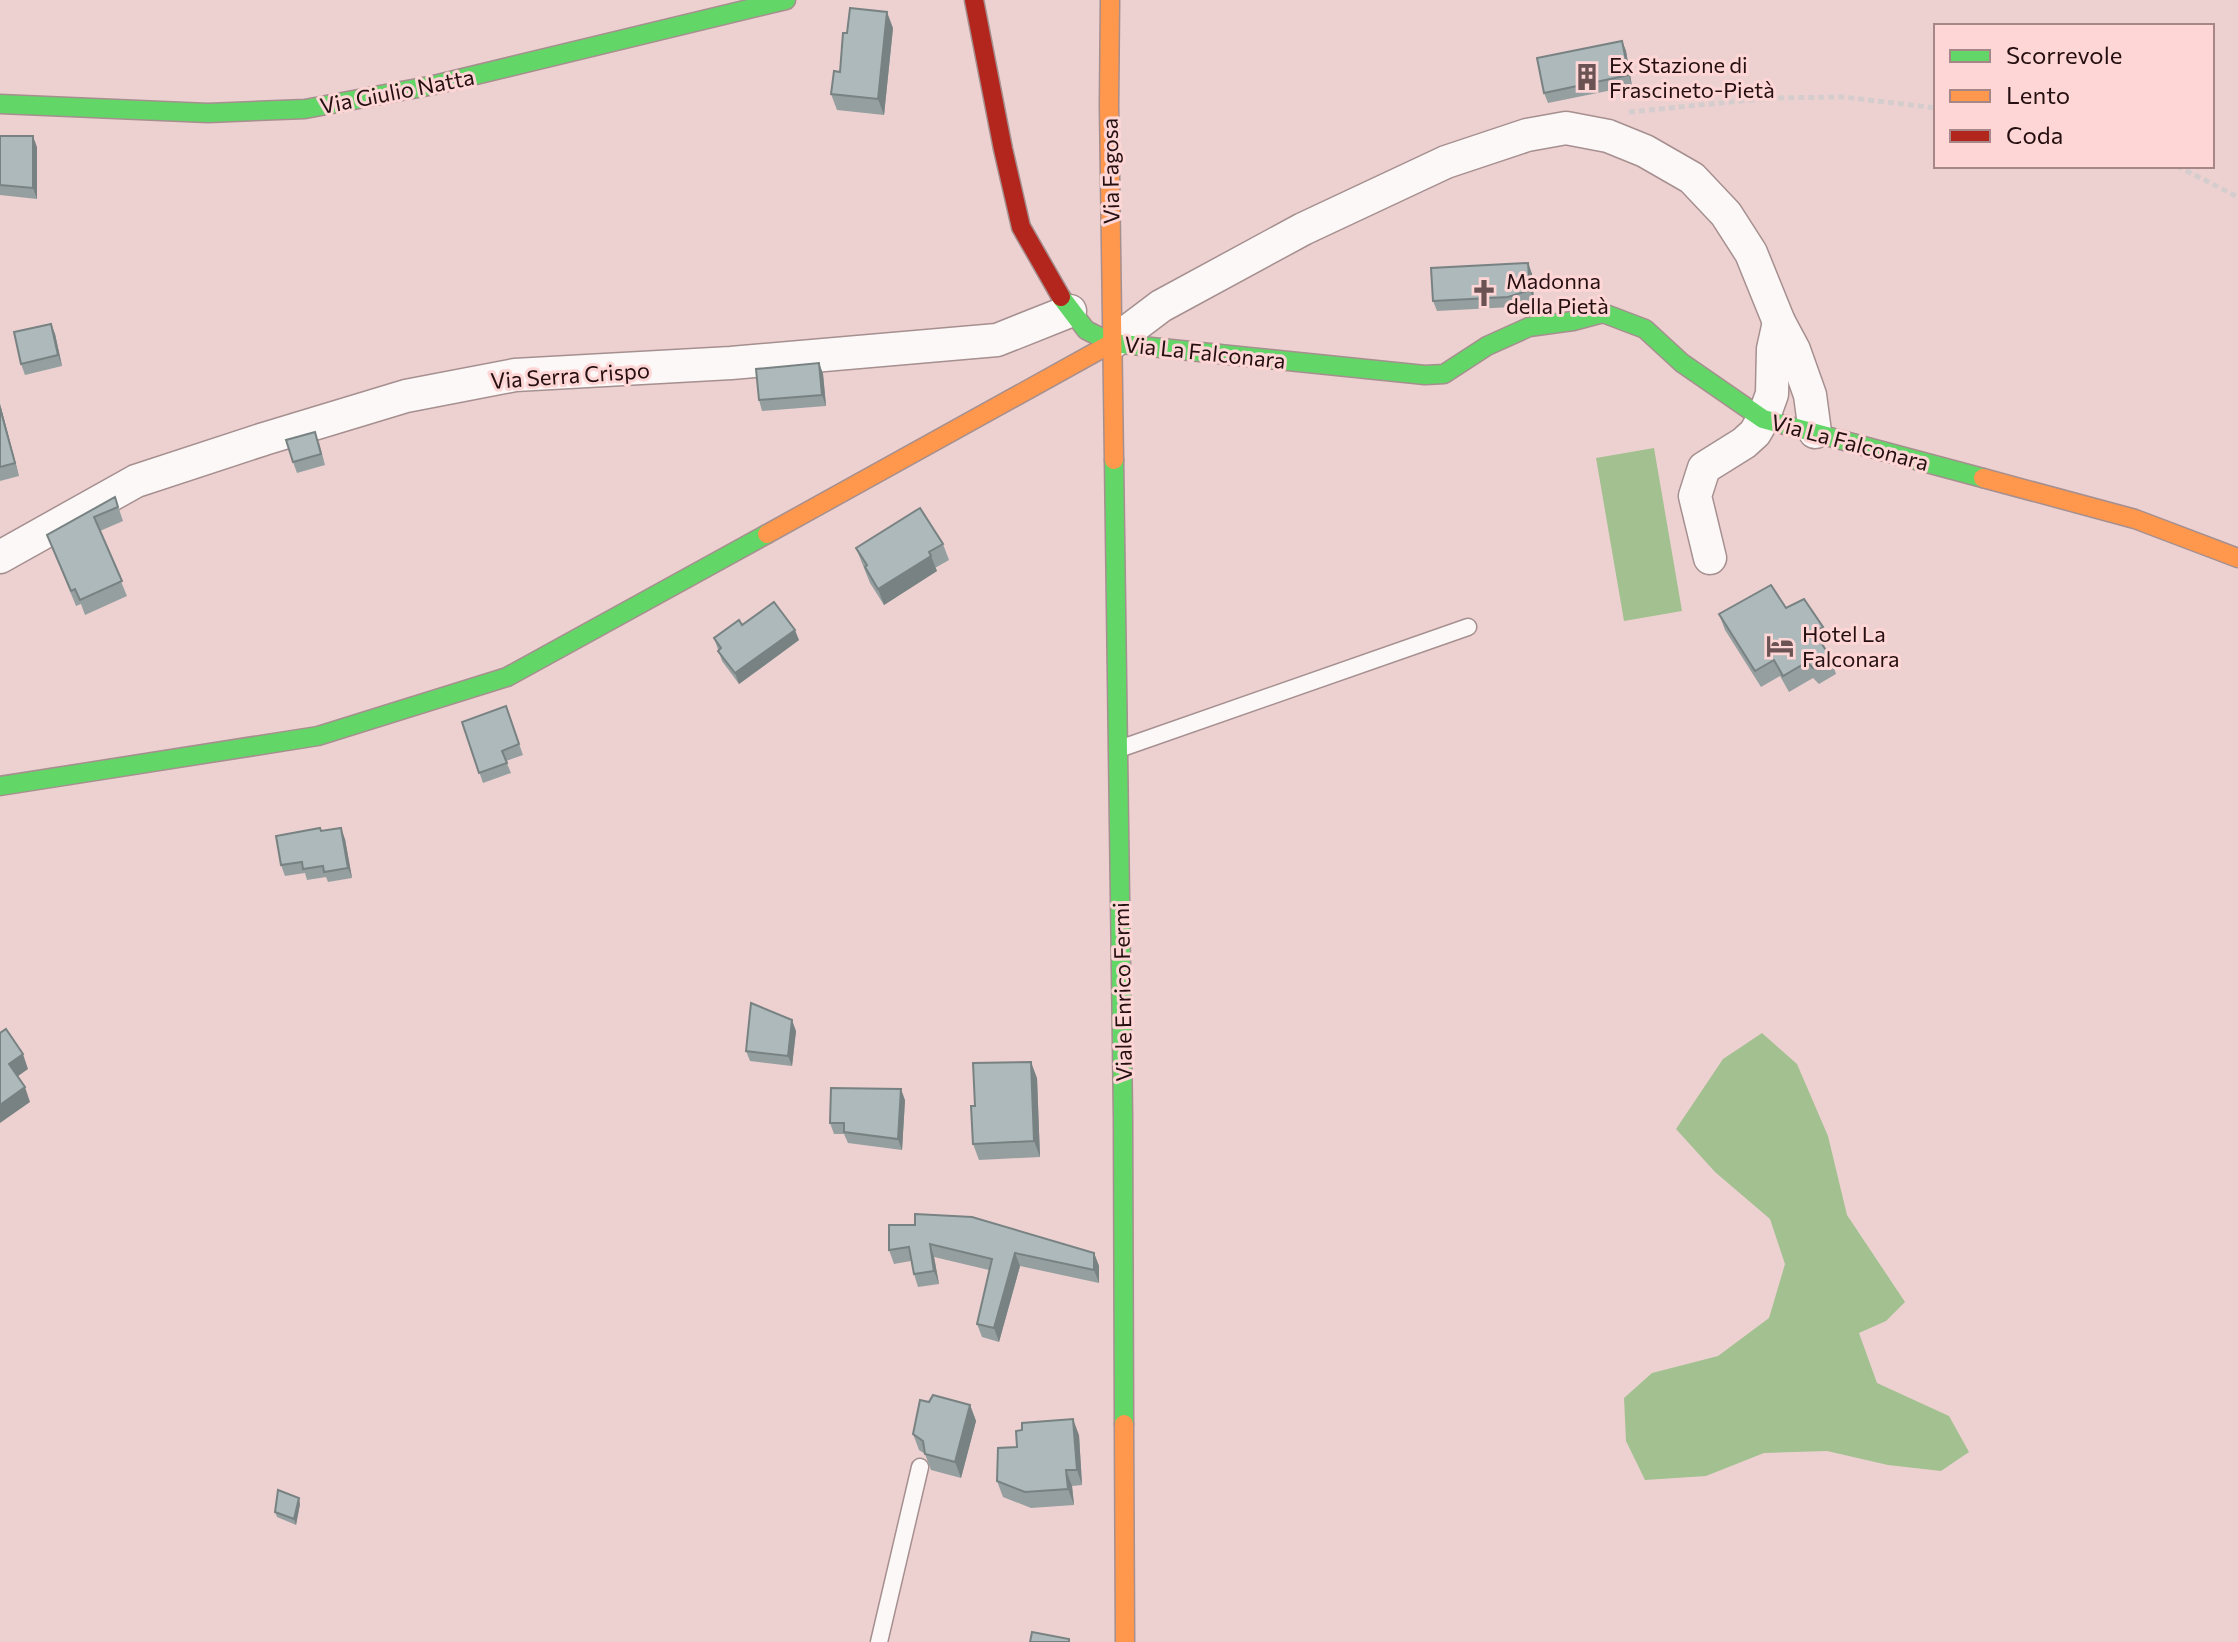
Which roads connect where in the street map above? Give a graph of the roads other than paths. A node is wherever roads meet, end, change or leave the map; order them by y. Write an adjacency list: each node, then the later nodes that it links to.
1 (786, 0): 5 (street, Via Giulio Natta)
2 (974, 0): 7 (street)
3 (1110, 0): 6 (street, Via Fagosa)
4 (1092, 36): 6 (street)
5 (0, 104)
6 (1109, 105): 9 (street, Via Fagosa)
7 (1070, 311): 9 (street); 12 (street, Via Serra Crispo)
8 (1779, 322): 9 (street); 10 (street); 11 (street)
9 (1112, 343): 10 (street, Via La Falconara); 16 (street, Viale Enrico Fermi); 17 (street)
10 (1763, 419): 11 (street, Via La Falconara); 13 (street)
11 (1815, 432): 14 (street, Via La Falconara)
12 (0, 557)
13 (1710, 558)
14 (2238, 558)
15 (1468, 627): 16 (lane)
16 (1118, 750): 20 (street, Viale Enrico Fermi)
17 (0, 786)
18 (920, 1467): 19 (lane)
19 (879, 1642)
20 (1125, 1642)

